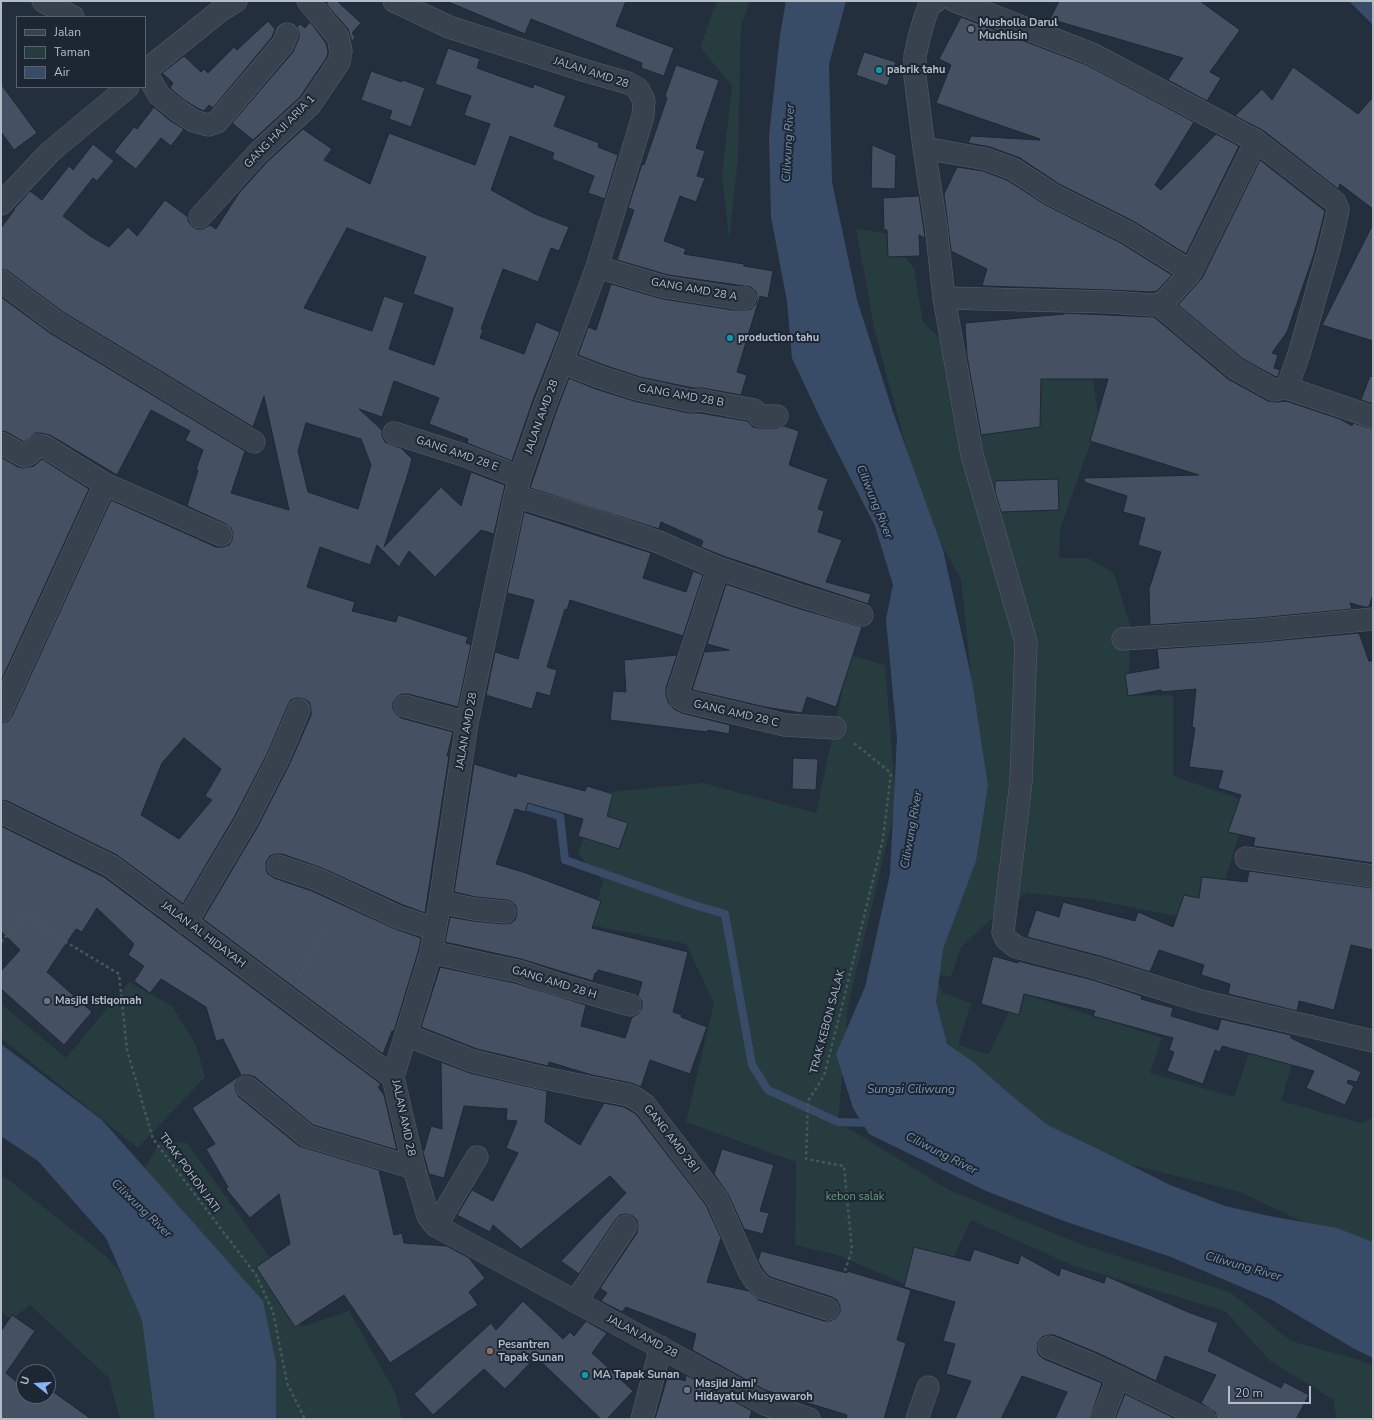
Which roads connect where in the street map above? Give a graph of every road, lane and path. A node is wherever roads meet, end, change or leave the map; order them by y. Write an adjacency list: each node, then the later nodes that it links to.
1 (43, 1): 7 (street)
2 (308, 1): 15 (street, GANG HAJI ARIA 1)
3 (394, 1): 16 (street, JALAN AMD 28)
4 (936, 1): 13 (street)
5 (955, 1): 12 (street)
6 (222, 4): 9 (street)
7 (71, 16)
8 (287, 34): 10 (street)
9 (146, 70)
10 (146, 73)
11 (127, 88): 14 (street)
12 (1256, 141): 17 (street); 23 (street)
13 (924, 148): 17 (street); 20 (street)
14 (2, 201)
15 (200, 217)
16 (597, 267): 19 (street, GANG AMD 28 A); 22 (street, JALAN AMD 28)
17 (1191, 272): 21 (street)
18 (1, 281): 27 (street)
19 (745, 298)
20 (944, 298): 21 (street); 55 (street)
21 (1158, 304): 23 (street)
22 (562, 362): 24 (street, GANG AMD 28 B); 30 (street, JALAN AMD 28)
23 (1287, 388): 25 (street)
24 (777, 416)
25 (1373, 417)
26 (394, 433): 30 (street, GANG AMD 28 E)
27 (254, 442)
28 (1, 444): 29 (street)
29 (105, 484): 31 (street); 38 (street)
30 (517, 486): 32 (street); 39 (street, JALAN AMD 28)
31 (221, 535)
32 (718, 568): 33 (street); 40 (street, GANG AMD 28 C)
33 (862, 615)
34 (1373, 619): 35 (street)
35 (1123, 639)
36 (405, 706): 39 (street)
37 (298, 710): 47 (street)
38 (1, 711)
39 (467, 723): 45 (street, JALAN AMD 28)
40 (835, 728): 63 (path, TRAK KEBON SALAK)
41 (1, 812): 47 (street, JALAN AL HIDAYAH)
42 (1246, 858): 44 (street)
43 (278, 866): 48 (street)
44 (1373, 876)
45 (440, 902): 46 (street); 48 (street, JALAN AMD 28)
46 (505, 912)
47 (186, 923): 52 (street, JALAN AL HIDAYAH)
48 (435, 929): 51 (street, JALAN AMD 28)
49 (324, 930): 52 (path)
50 (1, 942): 69 (path, TRAK POHON JATI)
51 (431, 952): 53 (street, GANG AMD 28 H); 54 (street, JALAN AMD 28)
52 (288, 999): 56 (street, JALAN AL HIDAYAH)
53 (630, 1005)
54 (406, 1035): 56 (street, JALAN AMD 28); 63 (street, GANG AMD 28 I)
55 (1373, 1041)
56 (393, 1077): 59 (street, JALAN AMD 28)
57 (246, 1087): 59 (street)
58 (478, 1157): 60 (street)
59 (414, 1168): 60 (street, JALAN AMD 28)
60 (436, 1226): 62 (street, JALAN AMD 28)
61 (626, 1226): 62 (street)
62 (576, 1301): 64 (street, JALAN AMD 28)
63 (828, 1309)
64 (661, 1347): 68 (street, JALAN AMD 28); 70 (street)
65 (1049, 1347): 66 (street)
66 (1118, 1377): 73 (street); 74 (street)
67 (928, 1387): 72 (street)
68 (763, 1412): 71 (street, JALAN AMD 28)
69 (305, 1419)
70 (642, 1419)
71 (809, 1419)
72 (916, 1419)
73 (1102, 1419)
74 (1205, 1419)

